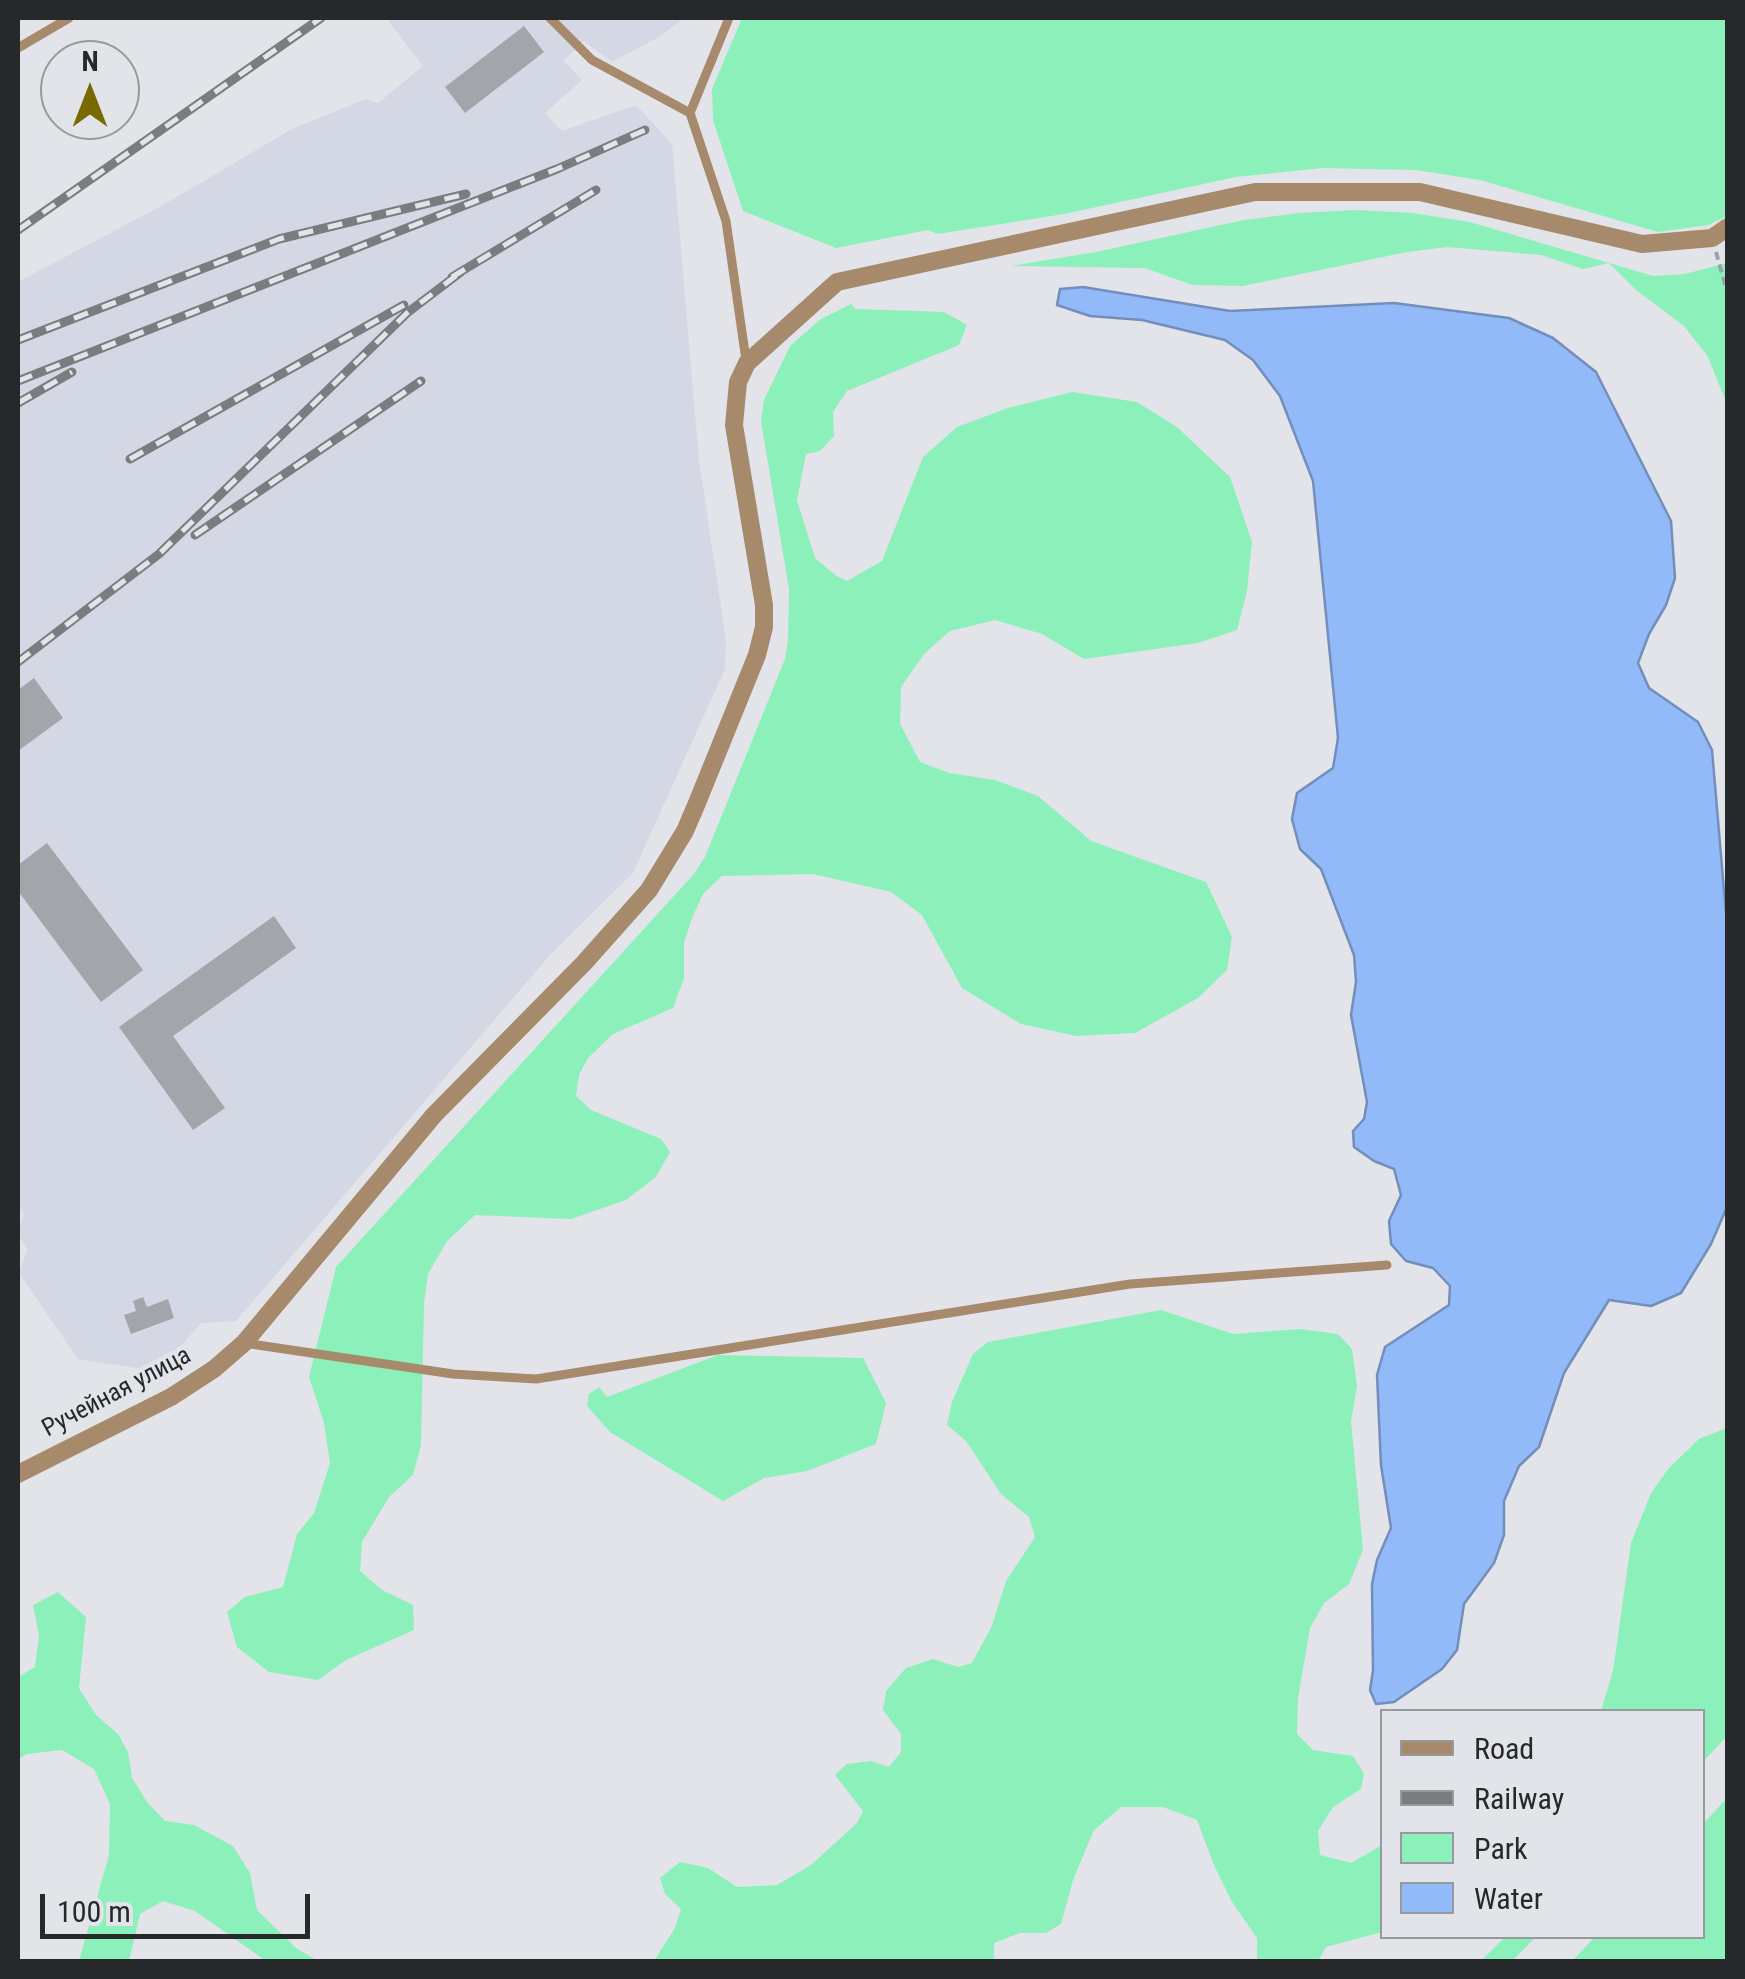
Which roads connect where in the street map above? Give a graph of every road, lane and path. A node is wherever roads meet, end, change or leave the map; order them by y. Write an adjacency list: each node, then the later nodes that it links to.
1 (69, 18): 4 (lane)
2 (550, 18): 5 (lane)
3 (729, 18): 5 (lane)
4 (18, 48)
5 (690, 113): 8 (lane)
6 (1720, 232): 7 (path); 8 (street)
7 (1728, 296)
8 (746, 363): 10 (street, Ручейная улица)
9 (1386, 1266): 10 (lane)
10 (244, 1343): 11 (street, Ручейная улица)
11 (18, 1474)

